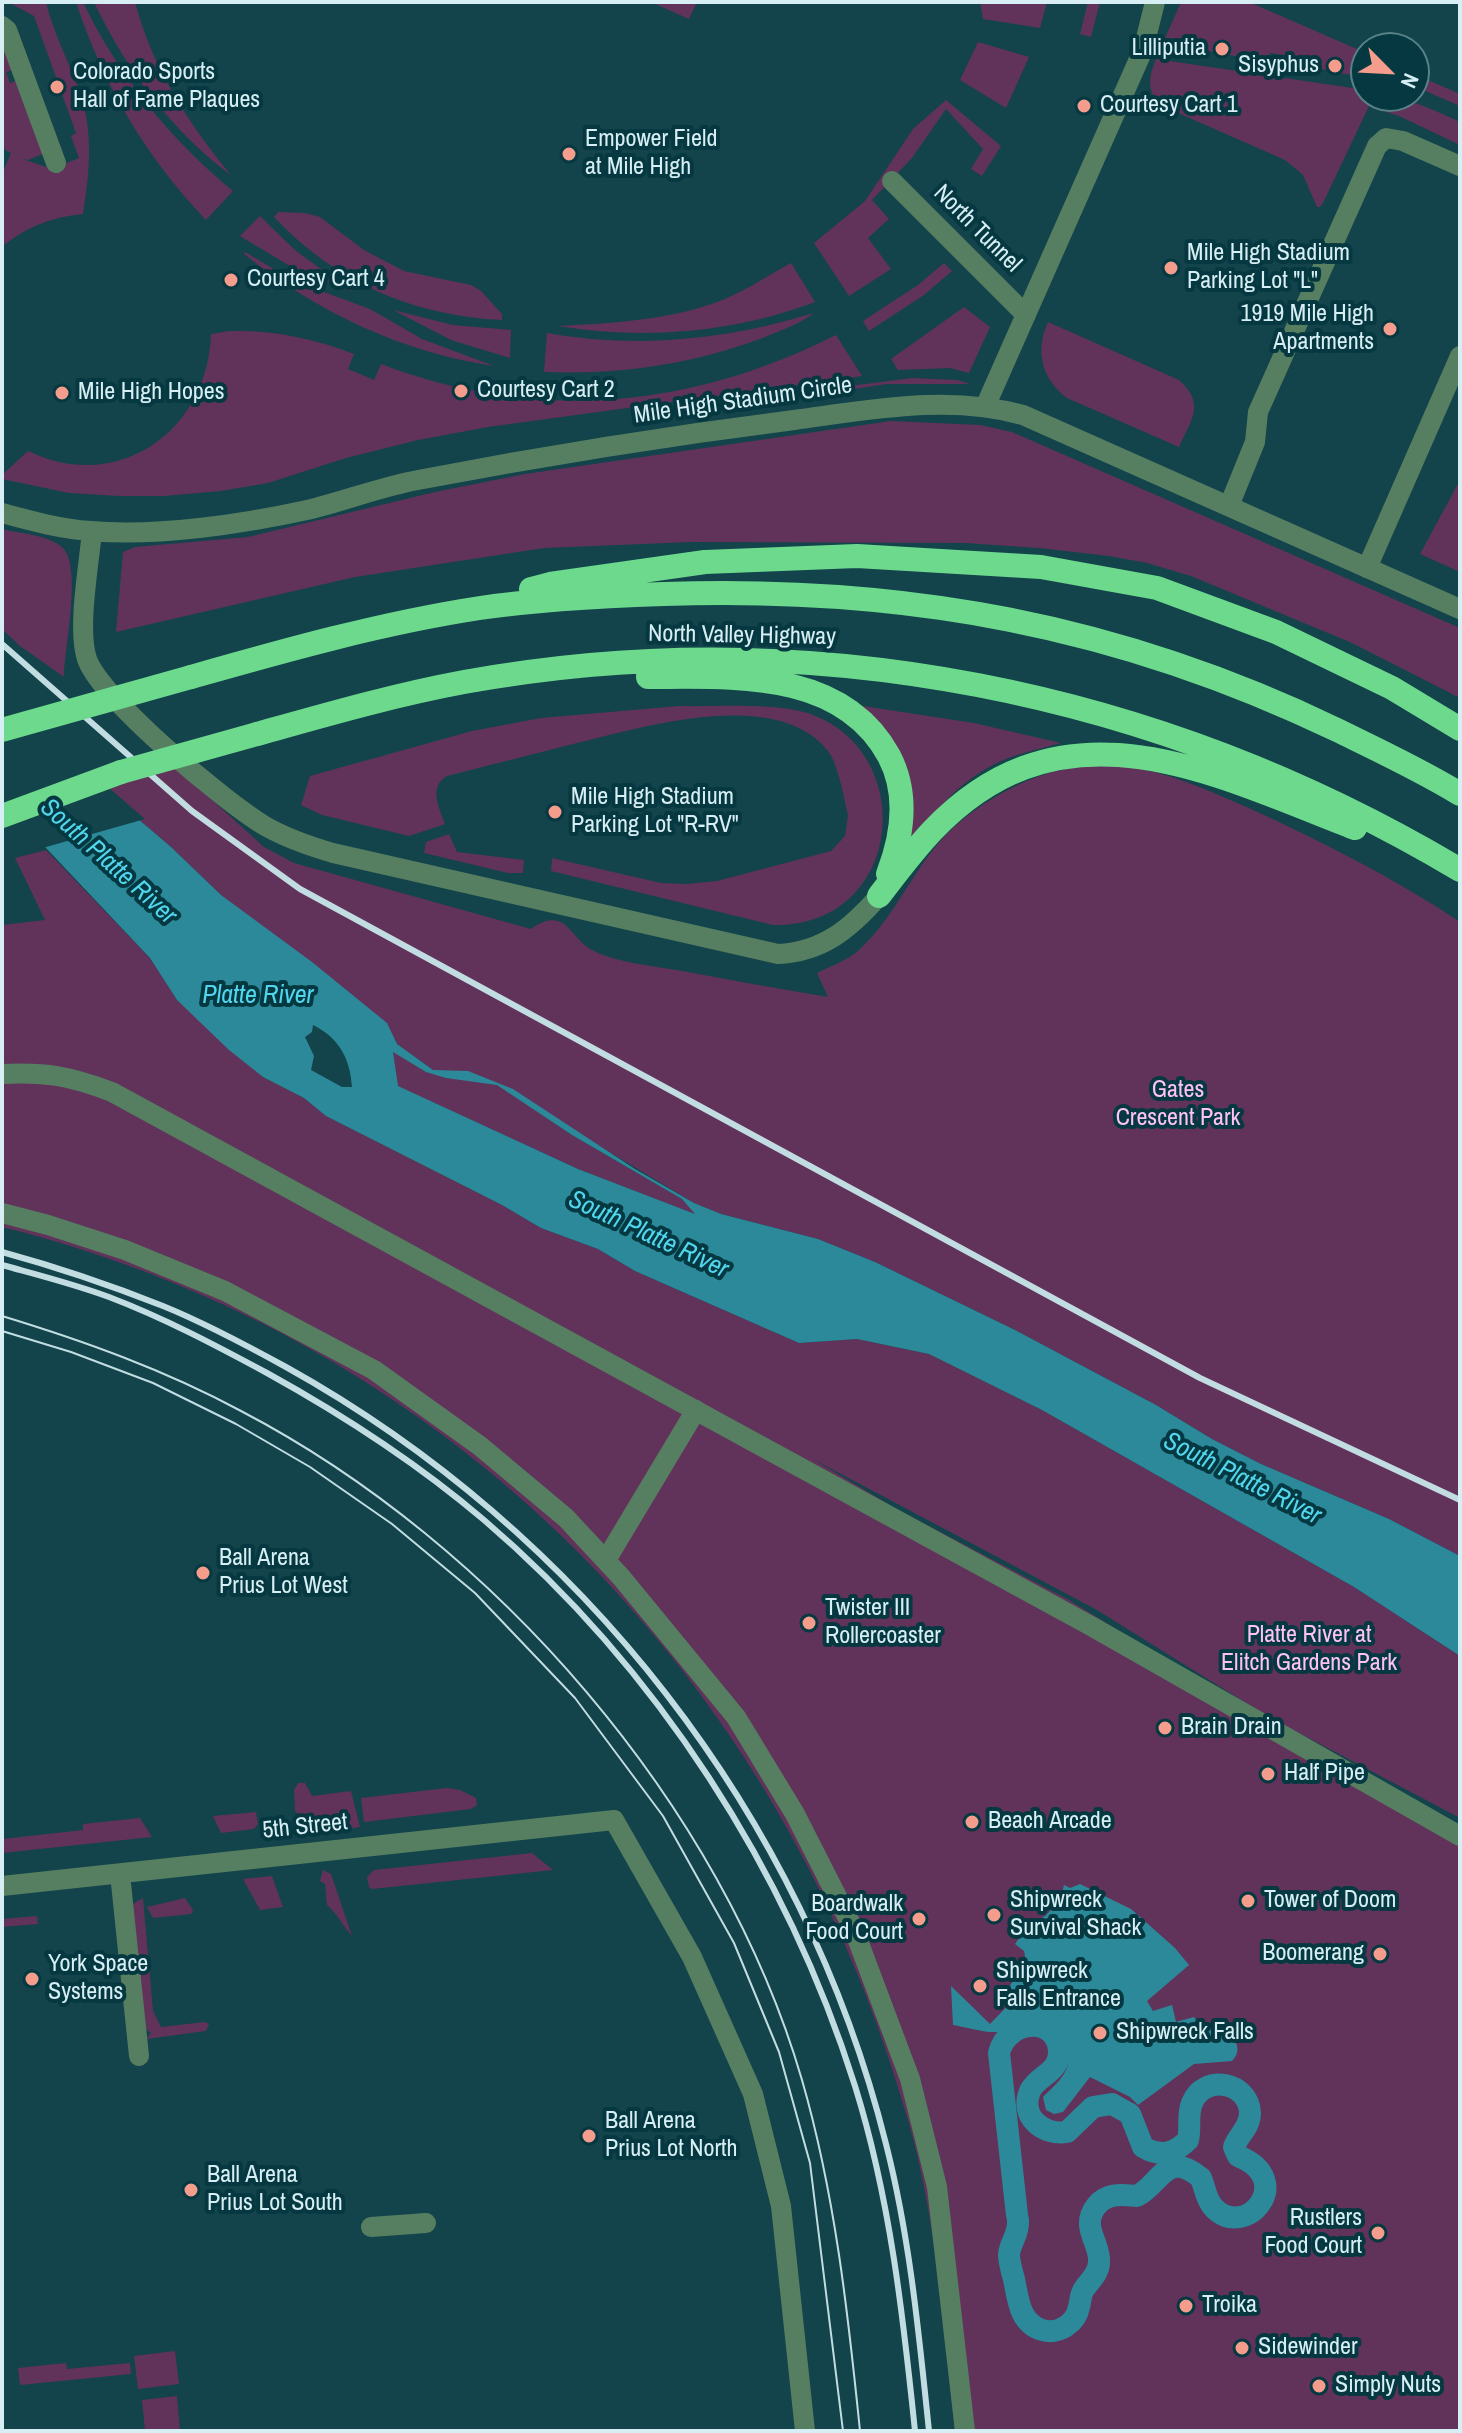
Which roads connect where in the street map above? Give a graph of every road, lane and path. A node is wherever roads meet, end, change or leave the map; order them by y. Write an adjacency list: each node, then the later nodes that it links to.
1 (1155, 2): 6 (street)
2 (2, 26): 3 (street)
3 (56, 163)
4 (1460, 166): 9 (street)
5 (892, 181): 6 (street, North Tunnel)
6 (1026, 315): 8 (street)
7 (1460, 356): 12 (street)
8 (985, 407): 9 (street, Mile High Stadium Circle); 11 (street, Mile High Stadium Circle)
9 (1229, 506): 12 (street, Mile High Stadium Circle)
10 (2, 513): 11 (street, Mile High Stadium Circle)
11 (92, 531): 25 (street)
12 (1367, 568): 13 (street, Mile High Stadium Circle)
13 (1460, 609)
14 (427, 618): 16 (highway); 19 (highway, North Valley Highway, bridge); 21 (highway, North Valley Highway)
15 (505, 675): 20 (highway, North Valley Highway, bridge); 24 (highway, North Valley Highway); 25 (highway)
16 (1374, 679): 17 (highway); 18 (highway)
17 (1460, 718)
18 (1460, 729)
19 (2, 730)
20 (121, 772): 22 (highway, North Valley Highway); 23 (highway)
21 (1460, 794)
22 (2, 803)
23 (2, 816)
24 (1460, 873): 25 (highway)
25 (879, 896)
26 (2, 1074): 28 (street)
27 (2, 1213): 29 (street)
28 (696, 1410): 29 (street); 30 (street)
29 (606, 1560): 37 (street)
30 (1460, 1836)
31 (120, 1874): 32 (street, 5th Street); 33 (street); 36 (street, 5th Street)
32 (2, 1886)
33 (139, 2056)
34 (426, 2223): 35 (street)
35 (371, 2227)
36 (805, 2431)
37 (965, 2431)

